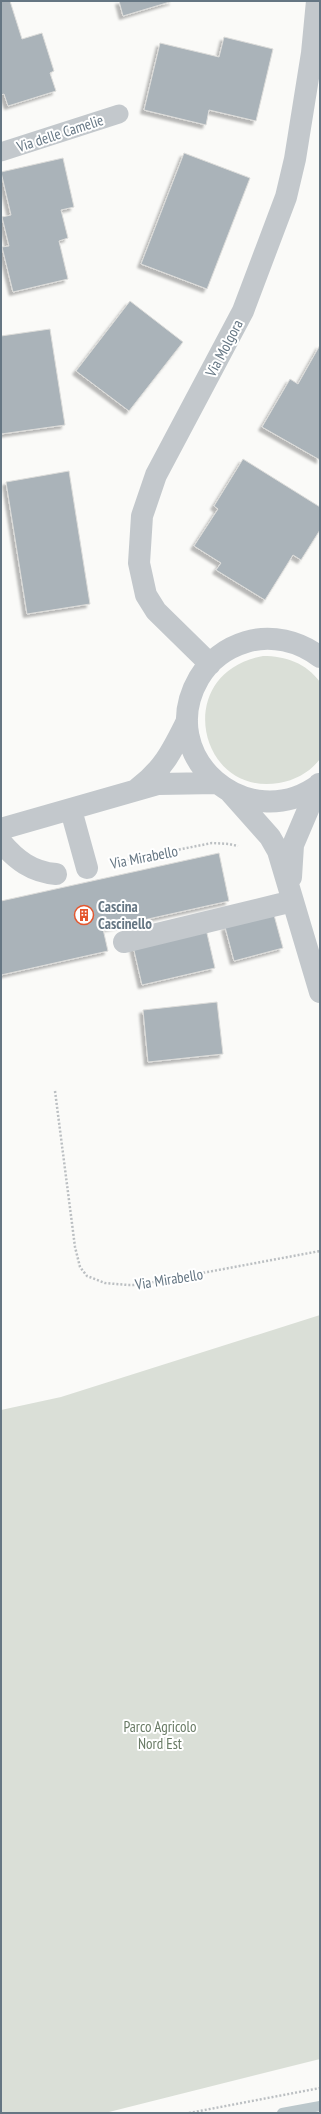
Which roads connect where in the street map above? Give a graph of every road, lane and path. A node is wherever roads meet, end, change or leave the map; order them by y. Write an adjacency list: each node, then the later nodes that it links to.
1 (317, 1): 5 (street, Via Molgora)
2 (119, 114): 3 (lane, Via delle Camelie)
3 (1, 152)
4 (319, 654): 5 (street)
5 (210, 664): 6 (street)
6 (187, 721): 8 (street); 9 (street)
7 (320, 784): 8 (street); 16 (street)
8 (223, 788): 9 (street); 16 (street)
9 (131, 793): 10 (street)
10 (71, 810): 11 (street); 14 (street)
11 (1, 829)
12 (1, 842): 15 (street)
13 (244, 849): 14 (path, Via Mirabello)
14 (87, 868)
15 (56, 874)
16 (292, 896): 17 (street); 18 (street)
17 (124, 942)
18 (320, 992)
19 (55, 1092): 20 (path, Via Mirabello)
20 (320, 1251)
21 (320, 2088): 22 (path)
22 (189, 2113)

